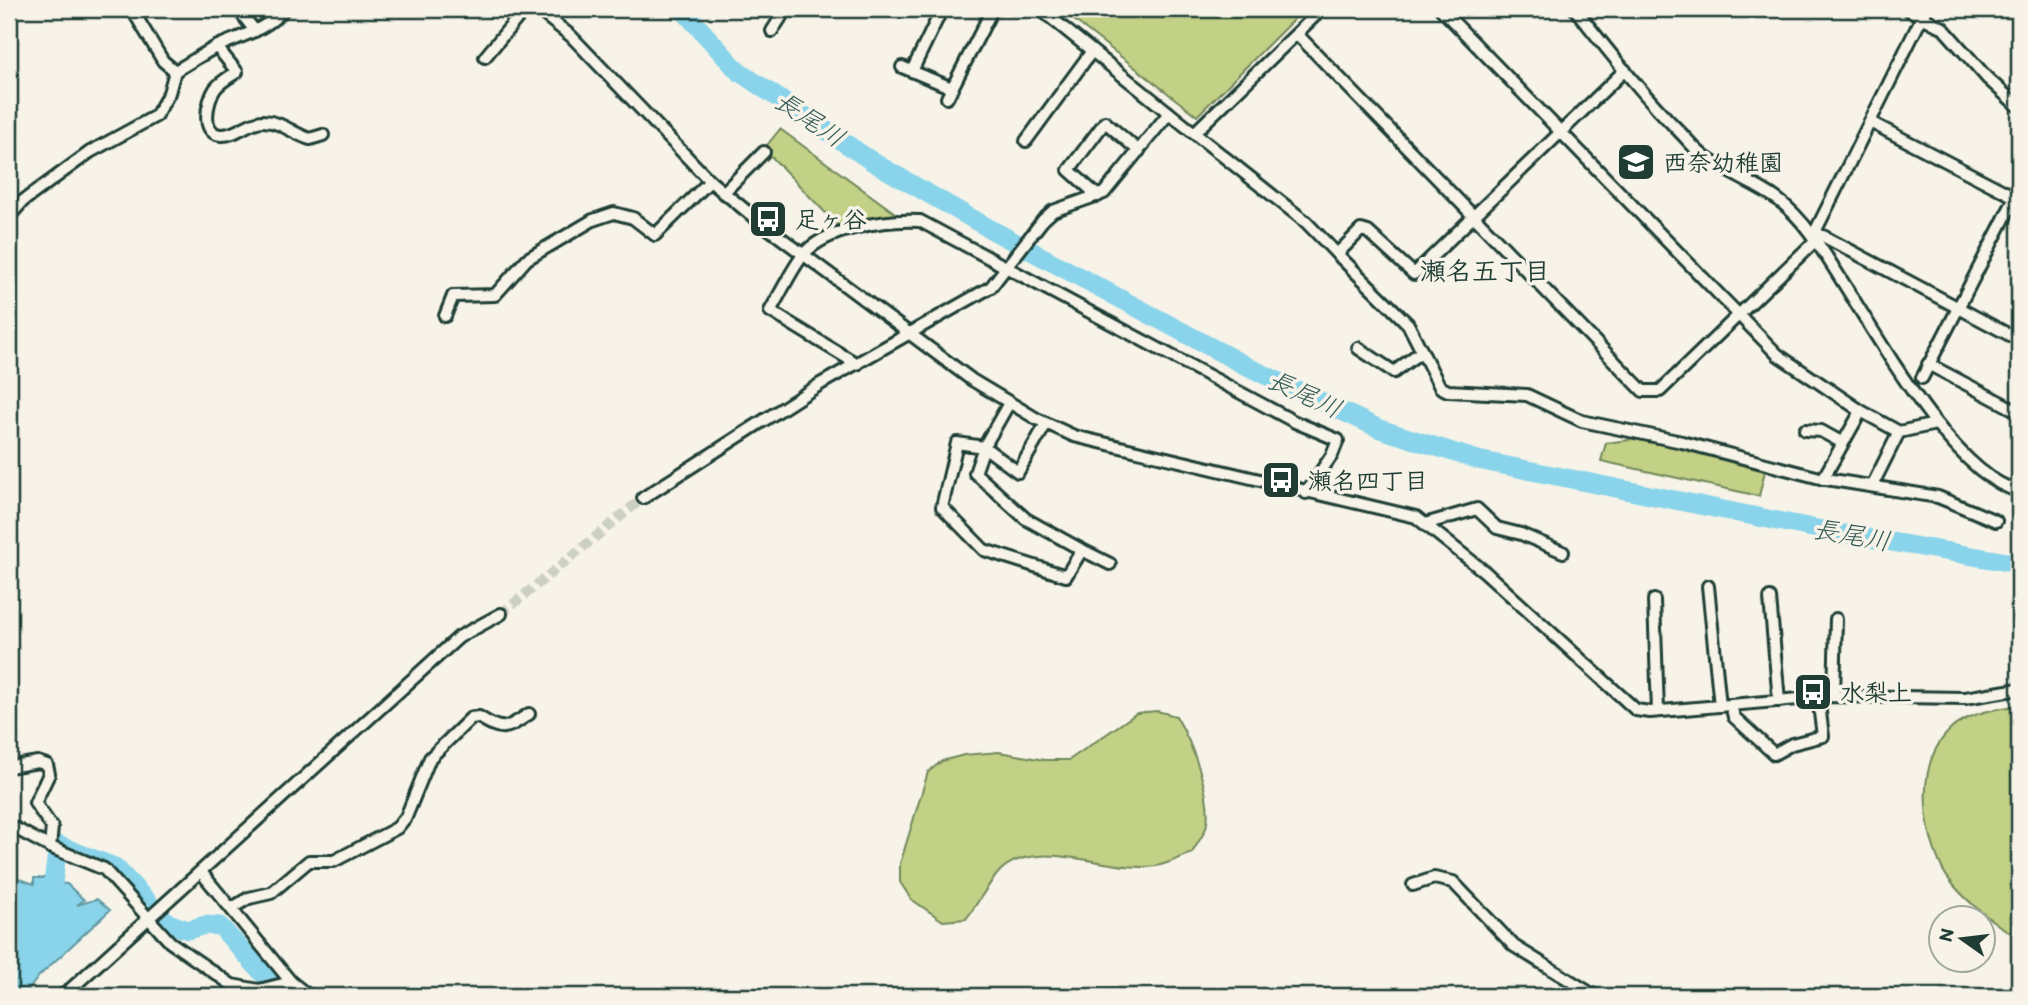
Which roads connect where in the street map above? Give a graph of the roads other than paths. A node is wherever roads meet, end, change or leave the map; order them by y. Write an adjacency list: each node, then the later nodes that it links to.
1 (238, 9): 15 (street)
2 (284, 9): 15 (street)
3 (525, 9): 20 (street)
4 (537, 9): 32 (street)
5 (780, 9): 16 (street)
6 (942, 9): 7 (street)
7 (983, 9)
8 (1040, 9): 19 (street)
9 (1322, 9): 17 (street)
10 (1441, 9): 26 (street)
11 (1575, 9): 21 (street)
12 (1907, 9): 13 (street)
13 (1924, 12): 23 (street); 25 (street)
14 (136, 16): 22 (street)
15 (255, 31): 18 (street)
16 (772, 31)
17 (1297, 34): 27 (street); 36 (street)
18 (217, 47): 22 (street); 28 (street)
19 (1092, 51): 24 (street); 29 (street)
20 (485, 57)
21 (1625, 70): 26 (street); 38 (street)
22 (176, 71): 37 (street)
23 (2019, 107)
24 (1169, 113): 27 (street); 30 (street)
25 (1870, 122): 34 (street); 38 (street)
26 (1561, 131): 36 (street); 43 (street)
27 (1194, 133): 39 (street)
28 (323, 135)
29 (1026, 141)
30 (1139, 151): 35 (street); 35 (street)
31 (764, 152): 33 (street)
32 (709, 181): 33 (street); 44 (street)
33 (723, 192): 40 (street)
34 (2017, 193): 42 (street)
35 (1098, 196): 41 (street)
36 (1473, 217): 39 (street); 43 (street)
37 (9, 218)
38 (1814, 239): 42 (street); 43 (street); 56 (street)
39 (1338, 254): 48 (street)
40 (804, 255): 41 (street); 45 (street); 49 (street)
41 (1007, 270): 45 (street); 64 (street)
42 (1957, 307): 46 (street); 50 (street)
43 (1738, 313): 53 (street)
44 (445, 316)
45 (911, 334): 49 (street); 52 (street)
46 (2019, 340)
47 (1358, 348): 48 (street)
48 (1422, 351): 61 (street)
49 (856, 364): 65 (street)
50 (1928, 364): 51 (street); 54 (street)
51 (1922, 378)
52 (1009, 403): 55 (street); 60 (street)
53 (1861, 411): 58 (street); 59 (street)
54 (2019, 412)
55 (1046, 424): 60 (street); 64 (street)
56 (1936, 424): 58 (street); 63 (street)
57 (1805, 430): 59 (street)
58 (1899, 432): 62 (street)
59 (1841, 442): 61 (street)
60 (984, 447): 68 (street); 68 (street)
61 (1823, 479): 62 (street)
62 (1872, 486): 66 (street)
63 (2019, 491)
64 (1306, 493): 67 (street)
65 (643, 498)
66 (1996, 521)
67 (1428, 523): 69 (street); 81 (street)
68 (1082, 550): 70 (street)
69 (1563, 552)
70 (1110, 564)
71 (1708, 586): 80 (street)
72 (1770, 598): 79 (street)
73 (1654, 600): 81 (street)
74 (501, 614): 86 (street)
75 (1836, 619): 77 (street)
76 (2019, 689): 77 (street)
77 (1834, 696): 78 (street)
78 (1818, 697): 79 (street); 80 (street)
79 (1779, 701): 80 (street)
80 (1726, 705): 81 (street)
81 (1657, 711)
82 (530, 714): 88 (street)
83 (9, 767): 85 (street)
84 (9, 825): 85 (street)
85 (50, 847): 89 (street)
86 (201, 872): 88 (street); 89 (street)
87 (1413, 885): 93 (street)
88 (232, 908): 90 (street)
89 (149, 920): 90 (street); 91 (street)
90 (291, 982): 92 (street)
91 (62, 996)
92 (309, 996)
93 (1595, 996)

